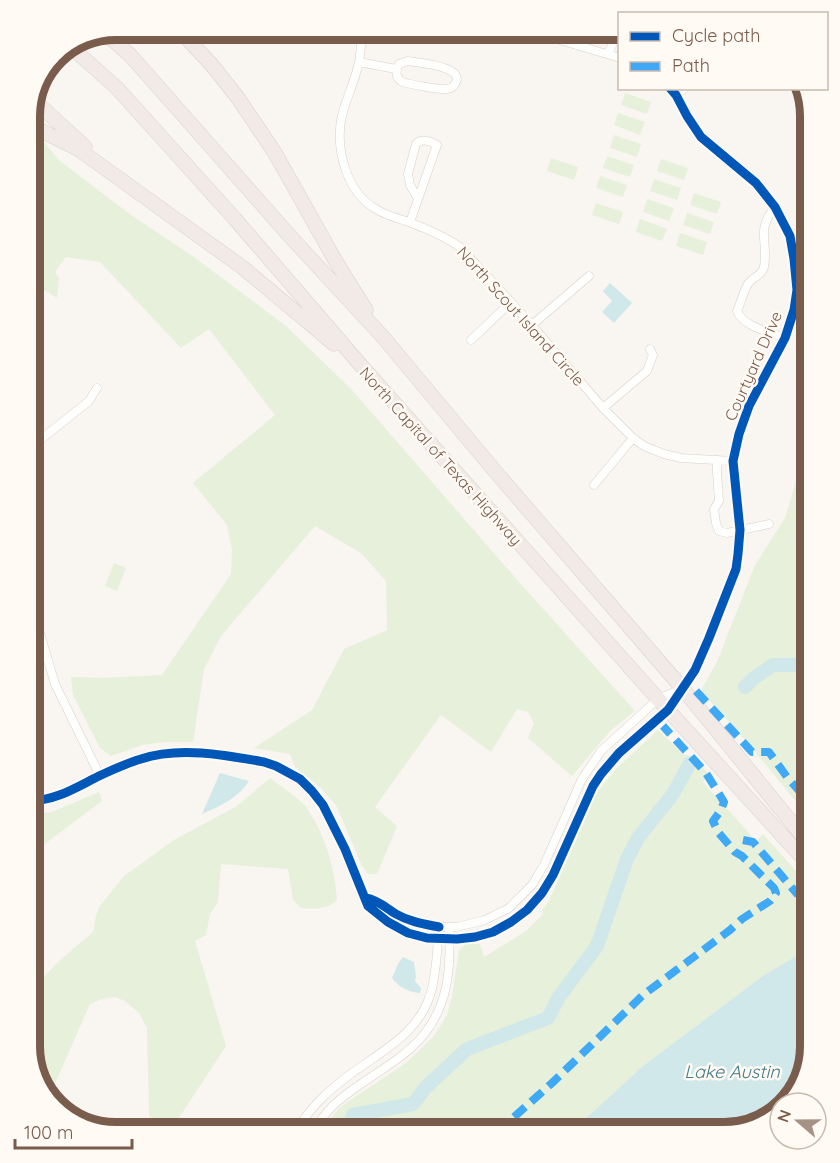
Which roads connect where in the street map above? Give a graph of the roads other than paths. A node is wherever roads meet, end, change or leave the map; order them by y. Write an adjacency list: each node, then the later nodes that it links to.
1 (113, 40): 21 (highway, North Capital of Texas Highway)
2 (189, 40): 21 (highway)
3 (361, 40): 9 (street, North Scout Island Circle)
4 (568, 41): 7 (street)
5 (614, 41): 7 (street)
6 (76, 52): 25 (highway, North Capital of Texas Highway)
7 (608, 54): 8 (street)
8 (618, 57)
9 (359, 62): 10 (street); 17 (street, North Scout Island Circle)
10 (396, 69): 10 (street)
11 (673, 92): 16 (street, Courtyard Drive)
12 (42, 107): 14 (highway)
13 (41, 130): 14 (highway)
14 (124, 182): 25 (highway)
15 (418, 199): 15 (street); 17 (street)
16 (775, 207): 22 (street, Courtyard Drive); 22 (street)
17 (410, 222): 19 (street, North Scout Island Circle)
18 (589, 276): 20 (street)
19 (511, 302): 20 (street, North Scout Island Circle); 23 (street)
20 (532, 325): 27 (street, North Scout Island Circle)
21 (383, 337): 36 (highway, North Capital of Texas Highway)
22 (785, 338): 31 (street, Courtyard Drive)
23 (471, 340)
24 (650, 349): 27 (street)
25 (365, 370): 37 (highway, North Capital of Texas Highway)
26 (97, 388): 29 (street)
27 (603, 408): 28 (street, North Scout Island Circle)
28 (633, 438): 30 (street, North Scout Island Circle); 32 (street)
29 (41, 440)
30 (717, 460): 31 (street, North Scout Island Circle); 34 (street)
31 (733, 460): 34 (street, Courtyard Drive)
32 (594, 485)
33 (769, 524): 34 (street)
34 (740, 530): 36 (street, Courtyard Drive)
35 (40, 635): 39 (street)
36 (683, 689): 37 (street); 38 (street, Courtyard Drive); 41 (highway, North Capital of Texas Highway)
37 (658, 699): 38 (highway, North Capital of Texas Highway); 43 (street)
38 (668, 710): 42 (highway, North Capital of Texas Highway); 44 (street, Courtyard Drive)
39 (100, 776): 40 (street, Courtyard Drive); 45 (street, Courtyard Drive)
40 (40, 800)
41 (800, 833)
42 (800, 855)
43 (544, 865): 44 (street); 47 (street)
44 (556, 870): 49 (street, Courtyard Drive)
45 (366, 898): 46 (street); 48 (street, Courtyard Drive)
46 (439, 927): 47 (street); 48 (street)
47 (449, 927): 49 (street)
48 (437, 939): 49 (street, Courtyard Drive); 50 (street)
49 (449, 939): 51 (street)
50 (303, 1122)
51 (320, 1122)

